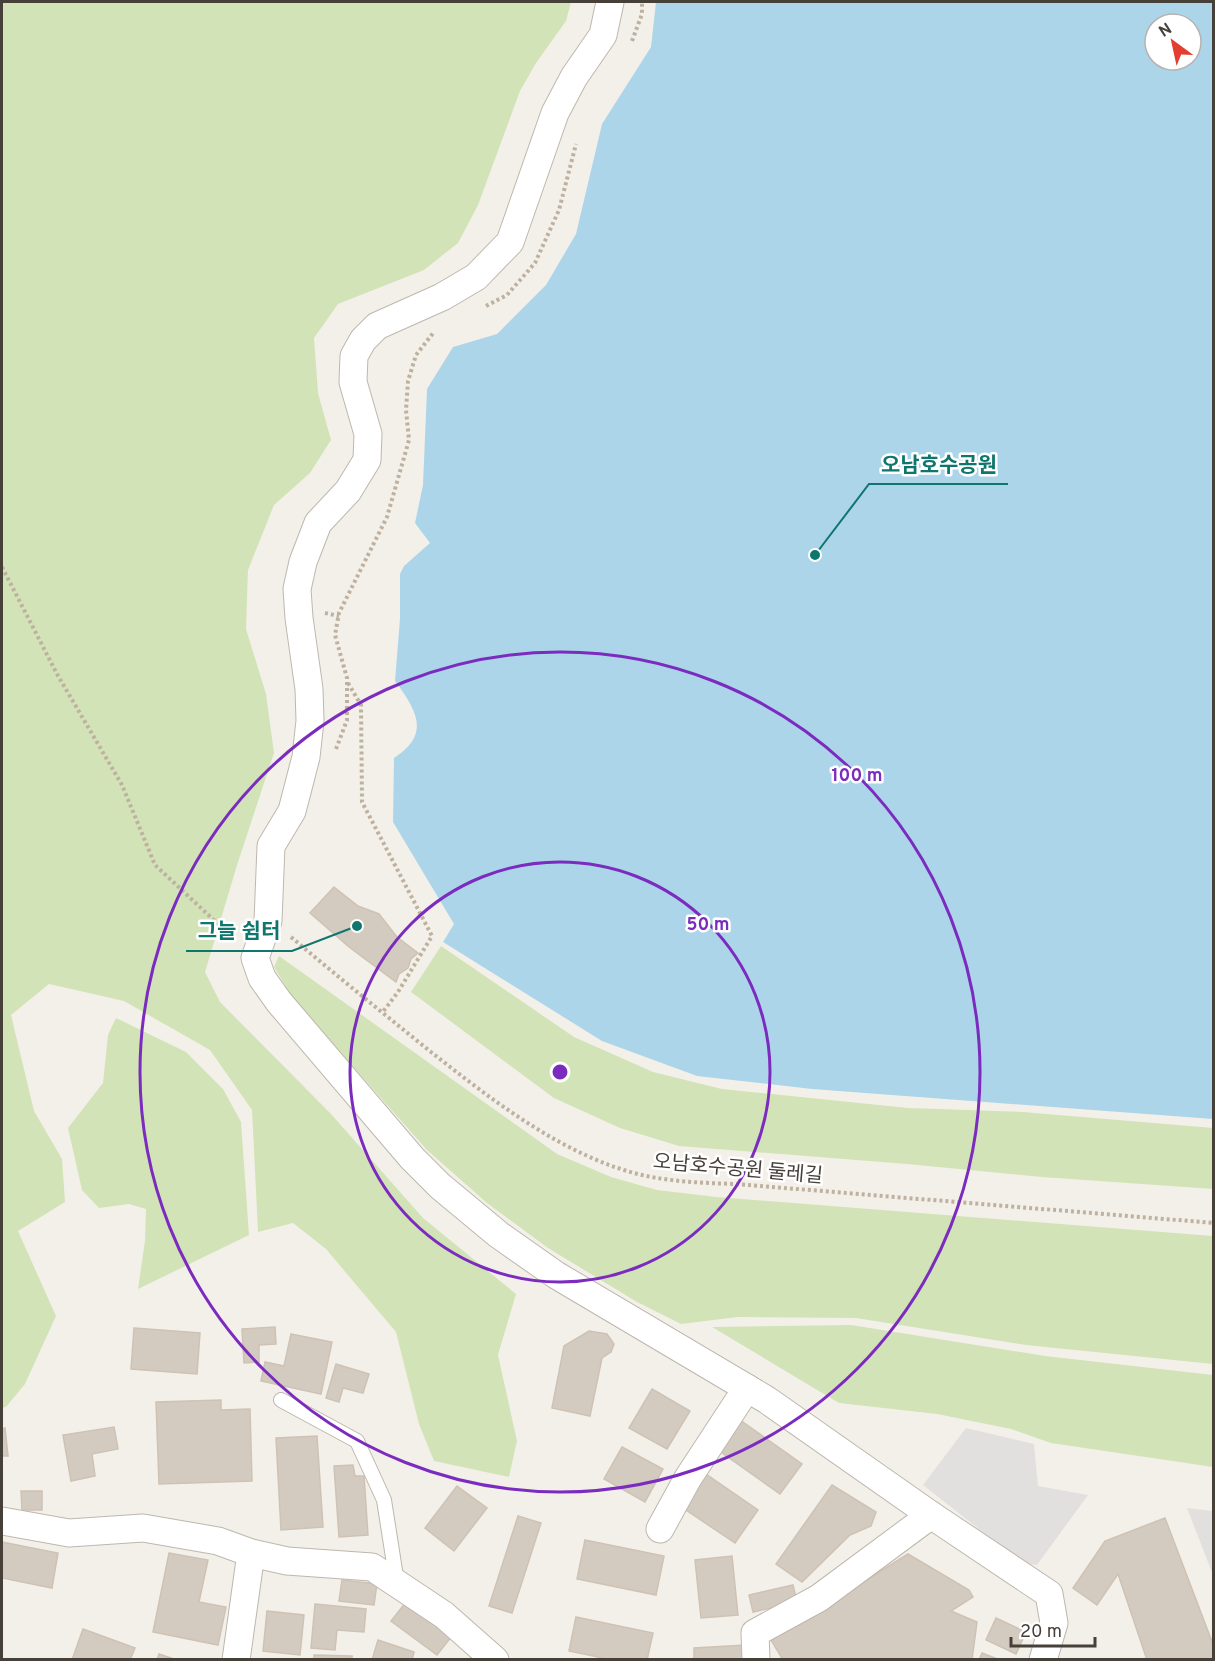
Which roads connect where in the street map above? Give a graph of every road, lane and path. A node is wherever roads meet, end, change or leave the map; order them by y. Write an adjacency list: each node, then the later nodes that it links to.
1 (610, 2): 10 (street)
2 (642, 2): 3 (path)
3 (629, 49)
4 (579, 133): 5 (path)
5 (478, 310)
6 (436, 329): 8 (path)
7 (2, 567): 11 (path)
8 (346, 681): 9 (path); 12 (path)
9 (335, 752)
10 (268, 921): 11 (street); 12 (path, 오남호수공원 둘레길)
11 (255, 958): 14 (street)
12 (382, 1013): 13 (path, 오남호수공원 둘레길)
13 (1214, 1222)
14 (747, 1388): 16 (street); 18 (street)
15 (281, 1400): 20 (lane)
16 (931, 1515): 23 (street); 24 (street)
17 (2, 1521): 19 (street)
18 (660, 1530)
19 (251, 1553): 20 (street); 21 (street)
20 (398, 1583): 22 (street)
21 (236, 1659)
22 (495, 1659)
23 (756, 1659)
24 (1043, 1659)

